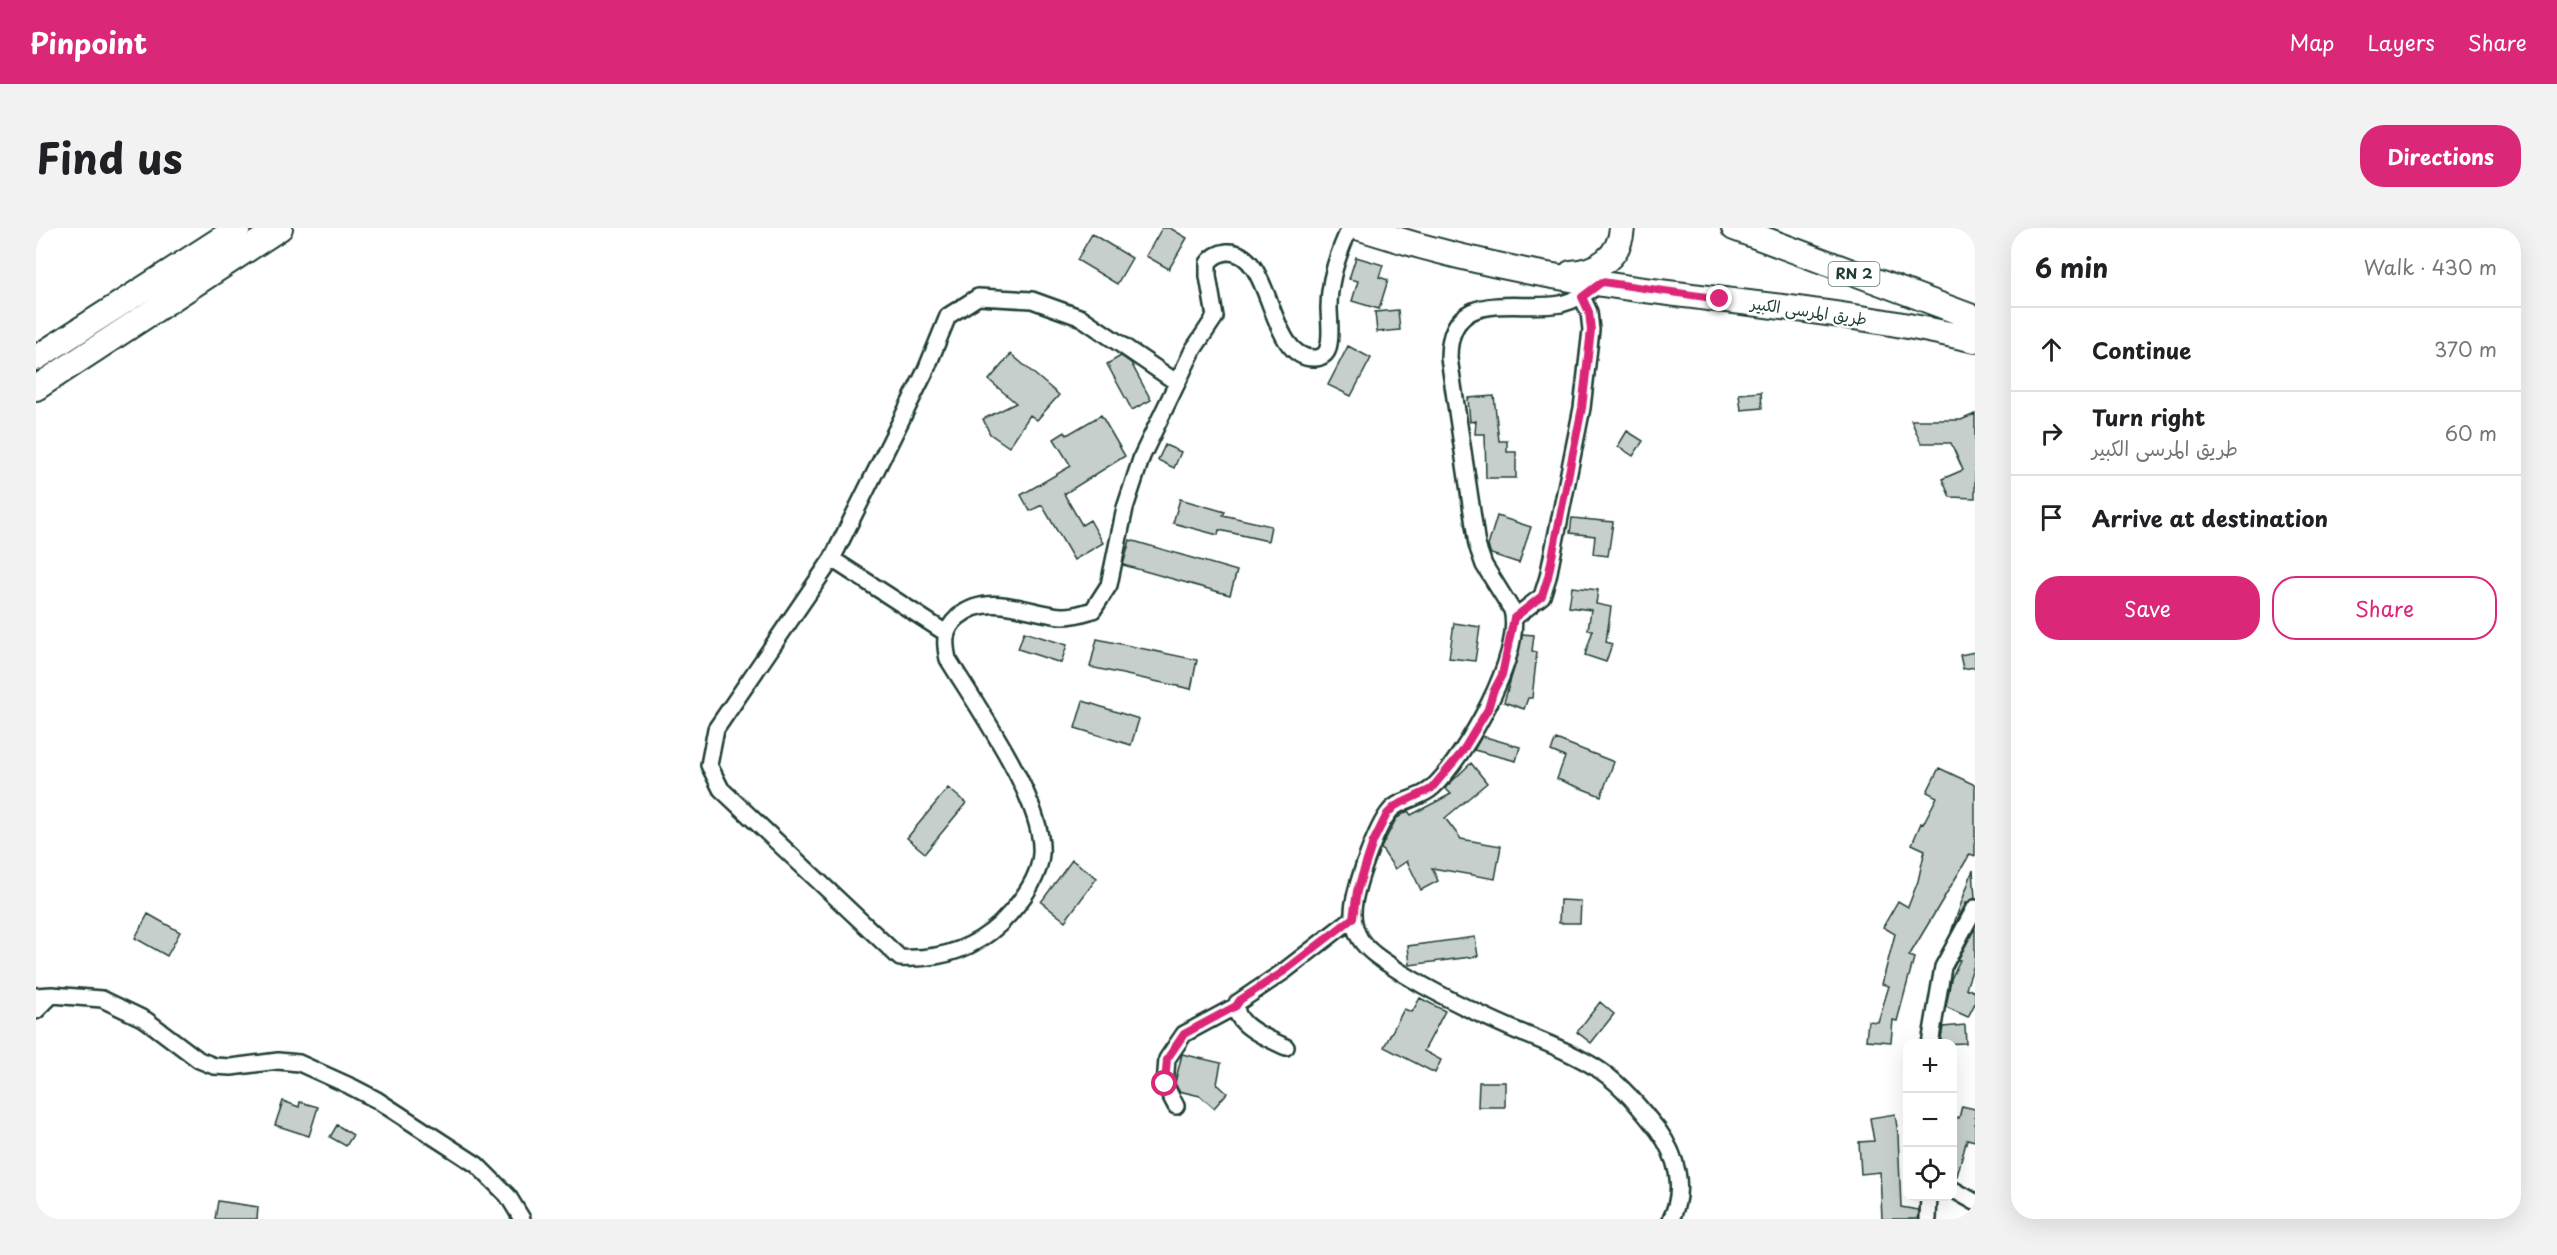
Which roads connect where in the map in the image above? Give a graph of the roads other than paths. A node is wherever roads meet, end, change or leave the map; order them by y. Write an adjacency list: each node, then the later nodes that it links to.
1 (238, 228): 12 (main road)
2 (280, 228): 14 (main road)
3 (1350, 228): 13 (street)
4 (1360, 228): 7 (main road, طريق المرسى الكبير)
5 (1622, 228): 7 (main road)
6 (1734, 228): 10 (main road, RN 2)
7 (1551, 275): 8 (main road, طريق المرسى الكبير)
8 (1602, 282): 9 (street); 11 (main road, طريق المرسى الكبير)
9 (1582, 297): 16 (street); 16 (street)
10 (1975, 318)
11 (1975, 340)
12 (36, 358)
13 (1176, 382): 15 (street); 17 (street)
14 (36, 388)
15 (832, 560): 17 (street); 17 (street)
16 (1514, 618): 19 (street)
17 (946, 633)
18 (1975, 908): 24 (street)
19 (1353, 918): 22 (street); 31 (street)
20 (52, 994): 21 (street); 23 (street); 30 (street)
21 (36, 996)
22 (1236, 1006): 25 (street); 26 (street)
23 (36, 1011)
24 (1931, 1039)
25 (1286, 1047)
26 (1176, 1106)
27 (1957, 1191): 29 (street)
28 (1929, 1201): 32 (street)
29 (1975, 1202)
30 (522, 1219)
31 (1671, 1219)
32 (1928, 1219)

